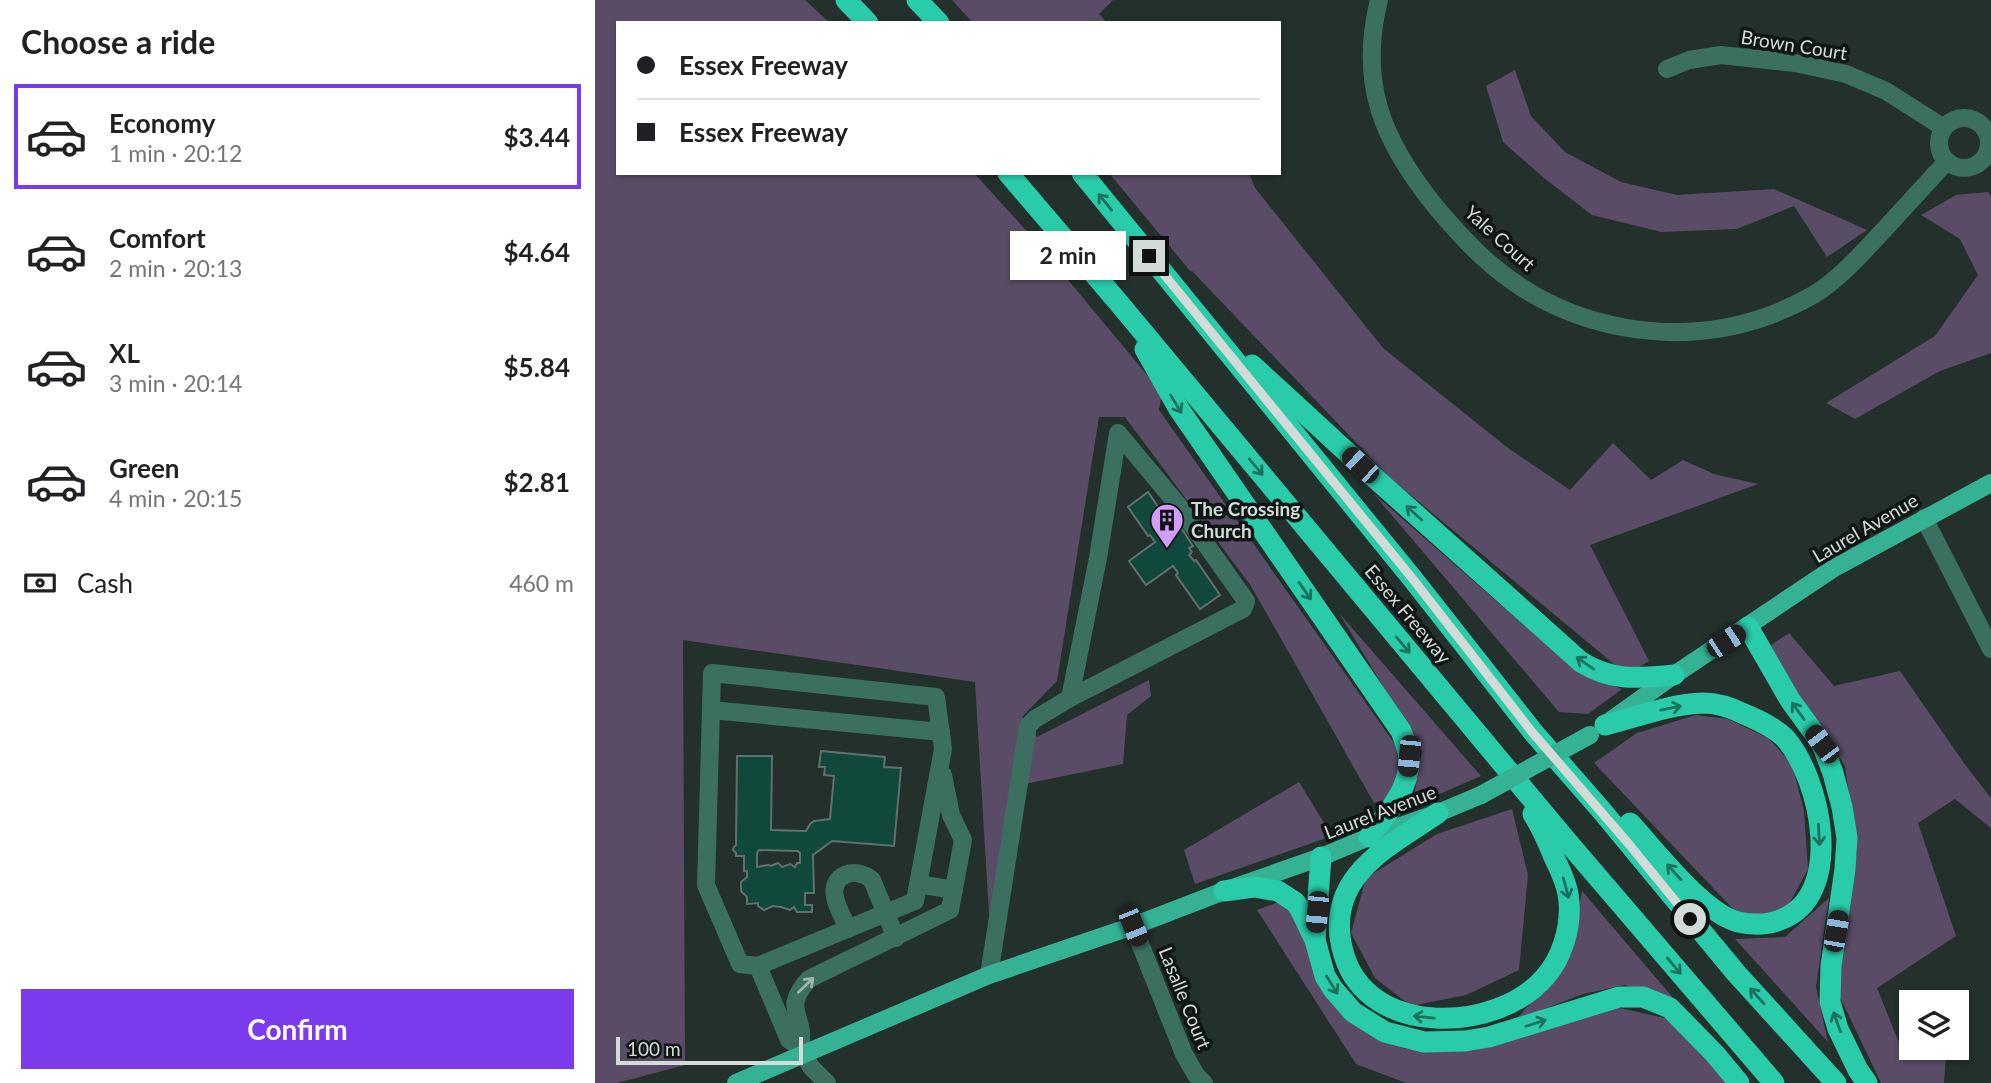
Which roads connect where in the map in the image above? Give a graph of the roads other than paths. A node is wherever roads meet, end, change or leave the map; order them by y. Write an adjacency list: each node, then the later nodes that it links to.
1 (846, 0): 4 (highway)
2 (917, 0): 5 (highway)
3 (1379, 0): 8 (street, Yale Court)
4 (866, 21)
5 (937, 21)
6 (1667, 69): 7 (street, Brown Court)
7 (1944, 128): 8 (street); 9 (street)
8 (1947, 161): 9 (street)
9 (1987, 163)
10 (1010, 175): 12 (highway, Essex Freeway)
11 (1084, 175): 13 (highway, Essex Freeway, one-way to 11)
12 (1118, 302): 24 (highway, Essex Freeway, one-way to 24); 27 (highway, one-way to 27)
13 (1200, 318): 18 (highway, one-way to 13); 19 (highway, Essex Freeway)
14 (1991, 482): 15 (main road, Laurel Avenue)
15 (1924, 518): 16 (main road, Laurel Avenue); 17 (street)
16 (1748, 627): 18 (main road, Laurel Avenue); 46 (highway, one-way to 16)
17 (1991, 649)
18 (1674, 675): 22 (main road, Laurel Avenue)
19 (1490, 679): 22 (highway, one-way to 19); 45 (highway, Essex Freeway, one-way to 19)
20 (1070, 698): 20 (street); 38 (street)
21 (711, 710): 23 (street); 23 (street); 37 (street)
22 (1597, 730): 26 (main road, Laurel Avenue, bridge)
23 (941, 732): 25 (street)
24 (1478, 734): 26 (highway, one-way to 26); 44 (highway, Essex Freeway, one-way to 44)
25 (941, 764): 29 (street); 30 (street)
26 (1438, 813): 27 (main road, Laurel Avenue)
27 (1369, 836): 28 (main road, Laurel Avenue)
28 (1321, 857): 31 (main road, Laurel Avenue); 36 (highway)
29 (918, 884): 30 (street); 32 (street)
30 (954, 890): 35 (street)
31 (1224, 891): 33 (main road, Laurel Avenue); 36 (highway)
32 (884, 914): 34 (street); 34 (street); 35 (street)
33 (1133, 926): 38 (main road, Laurel Avenue); 42 (street, Lasalle Court)
34 (848, 929): 37 (street)
35 (896, 938): 39 (street, one-way to 35)
36 (1315, 940): 43 (highway, one-way to 43)
37 (758, 966): 39 (street)
38 (989, 975): 39 (main road, Laurel Avenue)
39 (801, 1051): 40 (main road, Laurel Avenue); 41 (street)
40 (736, 1083)
41 (827, 1083)
42 (1204, 1083)
43 (1739, 1083)
44 (1774, 1083)
45 (1836, 1083)
46 (1867, 1083)

